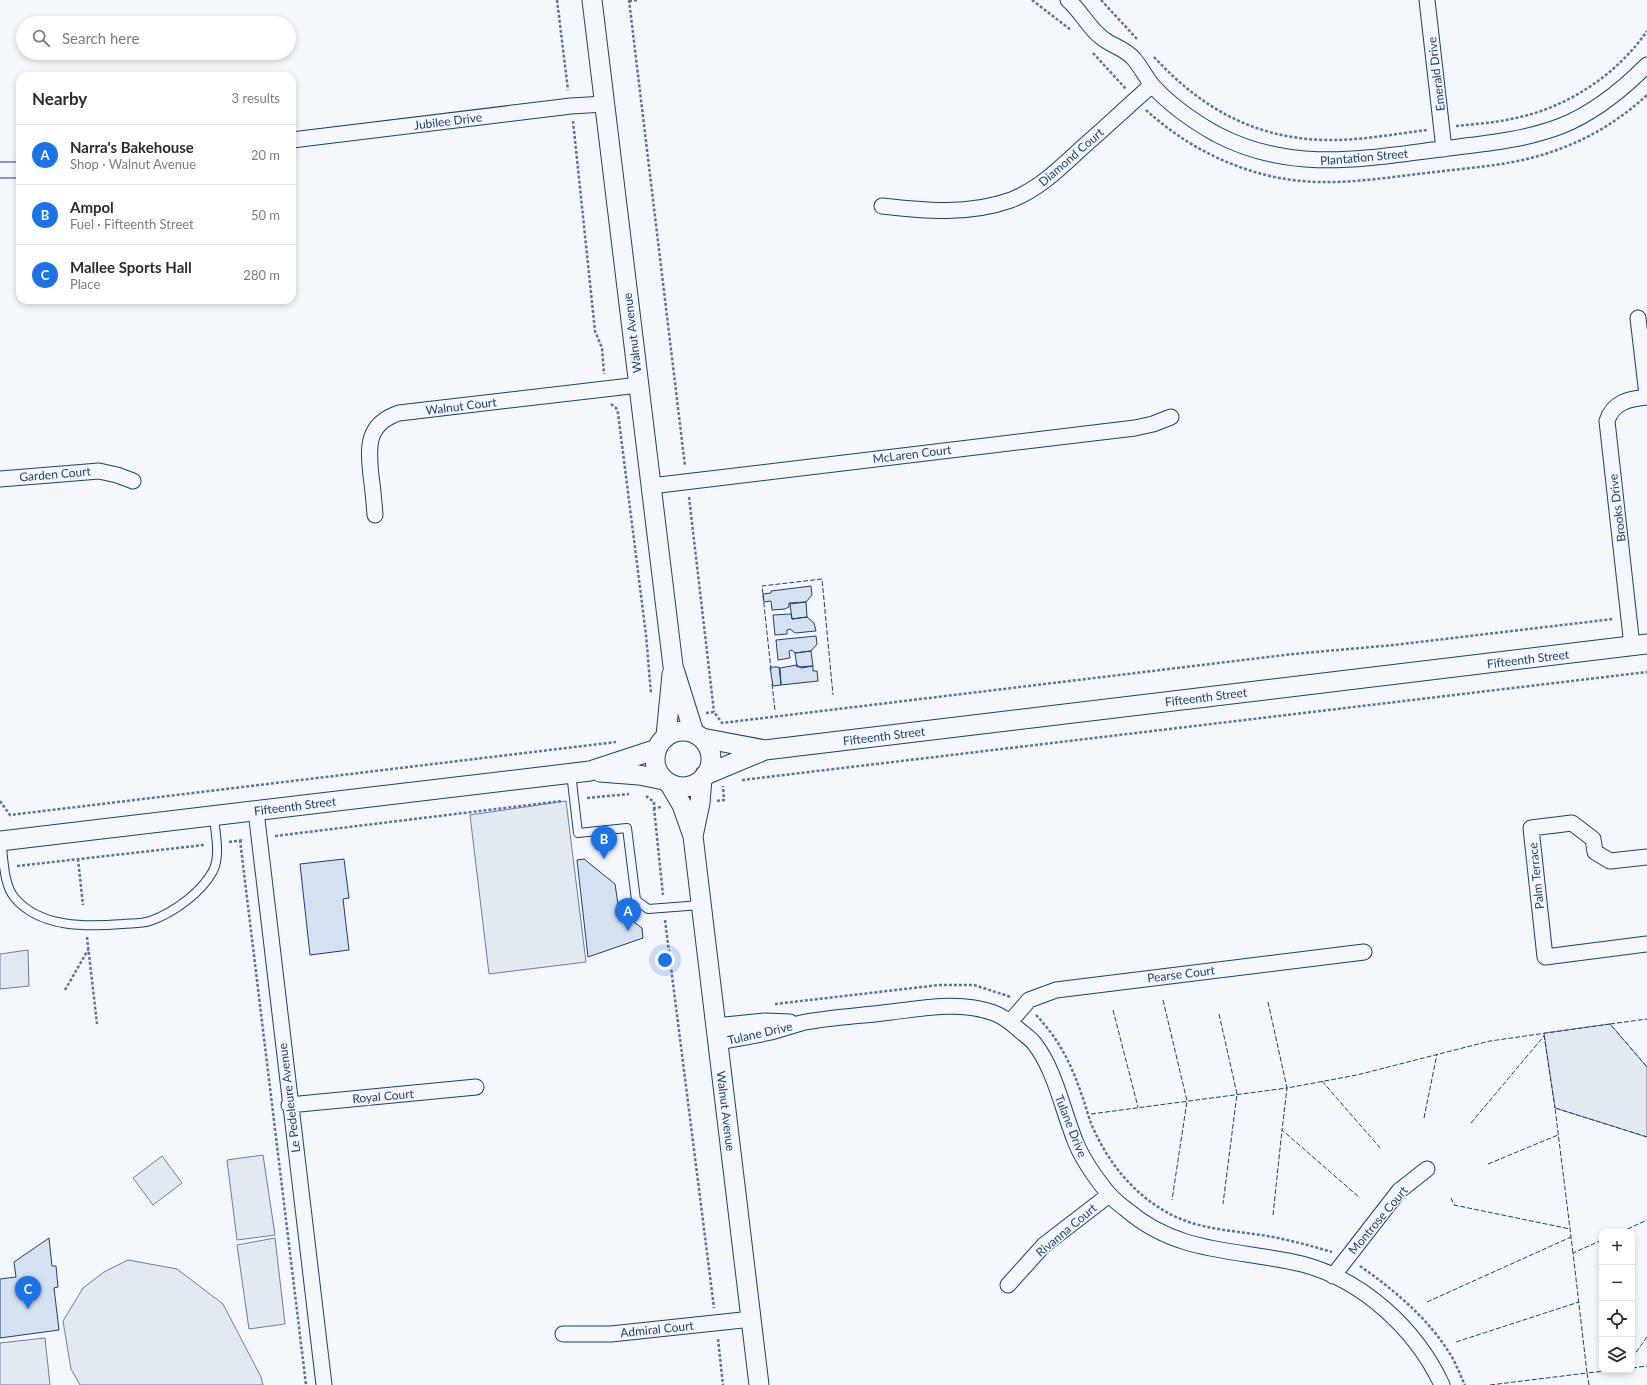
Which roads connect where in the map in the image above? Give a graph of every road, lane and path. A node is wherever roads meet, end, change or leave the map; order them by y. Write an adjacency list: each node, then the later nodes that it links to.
1 (557, 0): 18 (path)
2 (592, 0): 17 (street, Walnut Avenue)
3 (629, 0): 4 (path); 33 (path)
4 (638, 0)
5 (1032, 0): 10 (path)
6 (1068, 0): 15 (street, Plantation Street)
7 (1101, 0): 11 (path)
8 (1427, 0): 20 (street, Emerald Drive)
9 (1647, 31): 20 (path)
10 (1075, 34)
11 (1140, 42)
12 (1090, 49): 16 (path)
13 (1150, 53): 20 (path)
14 (1647, 65): 22 (street, Plantation Street)
15 (1152, 85): 16 (street, Diamond Court); 22 (street, Plantation Street)
16 (1135, 100): 19 (path); 25 (street, Diamond Court)
17 (605, 104): 18 (street, Jubilee Drive); 27 (street, Walnut Avenue)
18 (571, 106): 21 (street, Jubilee Drive); 28 (path)
19 (1148, 112)
20 (1442, 128): 22 (street, Emerald Drive)
21 (296, 140)
22 (1444, 149)
23 (0, 170): 24 (street)
24 (16, 170)
25 (882, 206)
26 (1638, 318): 29 (street, Brooks Drive)
27 (639, 385): 28 (street, Walnut Court); 34 (street, Walnut Avenue)
28 (606, 389): 35 (street, Walnut Court); 40 (path)
29 (1647, 396): 36 (street, Brooks Drive)
30 (1171, 417): 33 (street, McLaren Court)
31 (0, 479): 32 (street, Garden Court)
32 (133, 481)
33 (686, 481): 34 (street, McLaren Court); 41 (path)
34 (651, 486): 38 (street, Walnut Avenue)
35 (375, 516)
36 (1629, 617): 37 (street, Brooks Drive); 41 (path)
37 (1640, 645): 46 (street, Fifteenth Street)
38 (673, 666): 42 (street, Walnut Avenue); 45 (street, Walnut Avenue)
39 (1647, 672): 50 (path)
40 (651, 698)
41 (714, 712): 42 (path)
42 (688, 714): 43 (street, Walnut Avenue)
43 (698, 736): 45 (street); 46 (street, Fifteenth Street); 49 (street)
44 (623, 741): 56 (path)
45 (662, 743): 47 (street, Fifteenth Street); 51 (street)
46 (765, 750): 49 (street, Fifteenth Street)
47 (590, 771): 48 (street, Fifteenth Street); 51 (street, Fifteenth Street)
48 (571, 773): 55 (lane); 59 (street, Fifteenth Street)
49 (704, 777): 51 (street); 57 (street, Walnut Avenue)
50 (741, 780)
51 (667, 781): 57 (street)
52 (728, 782): 57 (path)
53 (642, 792): 58 (path)
54 (634, 793): 55 (path)
55 (574, 800): 61 (path); 70 (lane)
56 (0, 801)
57 (691, 804): 58 (path); 69 (street, Walnut Avenue)
58 (654, 808): 70 (path)
59 (256, 811): 60 (street, Fifteenth Street); 61 (street, Le Pedeleure Avenue)
60 (214, 816): 63 (street, Fifteenth Street); 64 (lane)
61 (259, 838): 62 (path); 80 (street, Le Pedeleure Avenue)
62 (240, 840): 64 (path); 89 (path)
63 (1, 841): 67 (lane)
64 (216, 843): 66 (path); 67 (lane)
65 (1647, 857): 71 (street, Palm Terrace)
66 (78, 859): 67 (path); 68 (path)
67 (5, 868)
68 (83, 905)
69 (701, 905): 70 (lane); 78 (street, Walnut Avenue)
70 (664, 907): 87 (path)
71 (1647, 944)
72 (1364, 952): 75 (street, Pearse Court)
73 (65, 990): 77 (path)
74 (772, 1004): 75 (path)
75 (1024, 1005): 76 (street, Pearse Court); 83 (path)
76 (1010, 1022): 78 (street, Tulane Drive); 82 (street, Tulane Drive)
77 (97, 1024)
78 (716, 1034): 86 (street, Walnut Avenue)
79 (476, 1087): 80 (street, Royal Court)
80 (289, 1105): 90 (street, Le Pedeleure Avenue)
81 (1428, 1169): 83 (street, Montrose Court)
82 (1109, 1194): 84 (street, Tulane Drive); 85 (street, Rivanna Court)
83 (1346, 1259): 84 (street, Montrose Court); 94 (path)
84 (1333, 1276): 93 (street, Tulane Drive)
85 (1008, 1285)
86 (752, 1319): 87 (street, Admiral Court); 92 (street, Walnut Avenue)
87 (716, 1322): 88 (street, Admiral Court); 91 (path)
88 (563, 1334)
89 (306, 1385)
90 (324, 1385)
91 (723, 1385)
92 (759, 1385)
93 (1442, 1385)
94 (1465, 1385)

